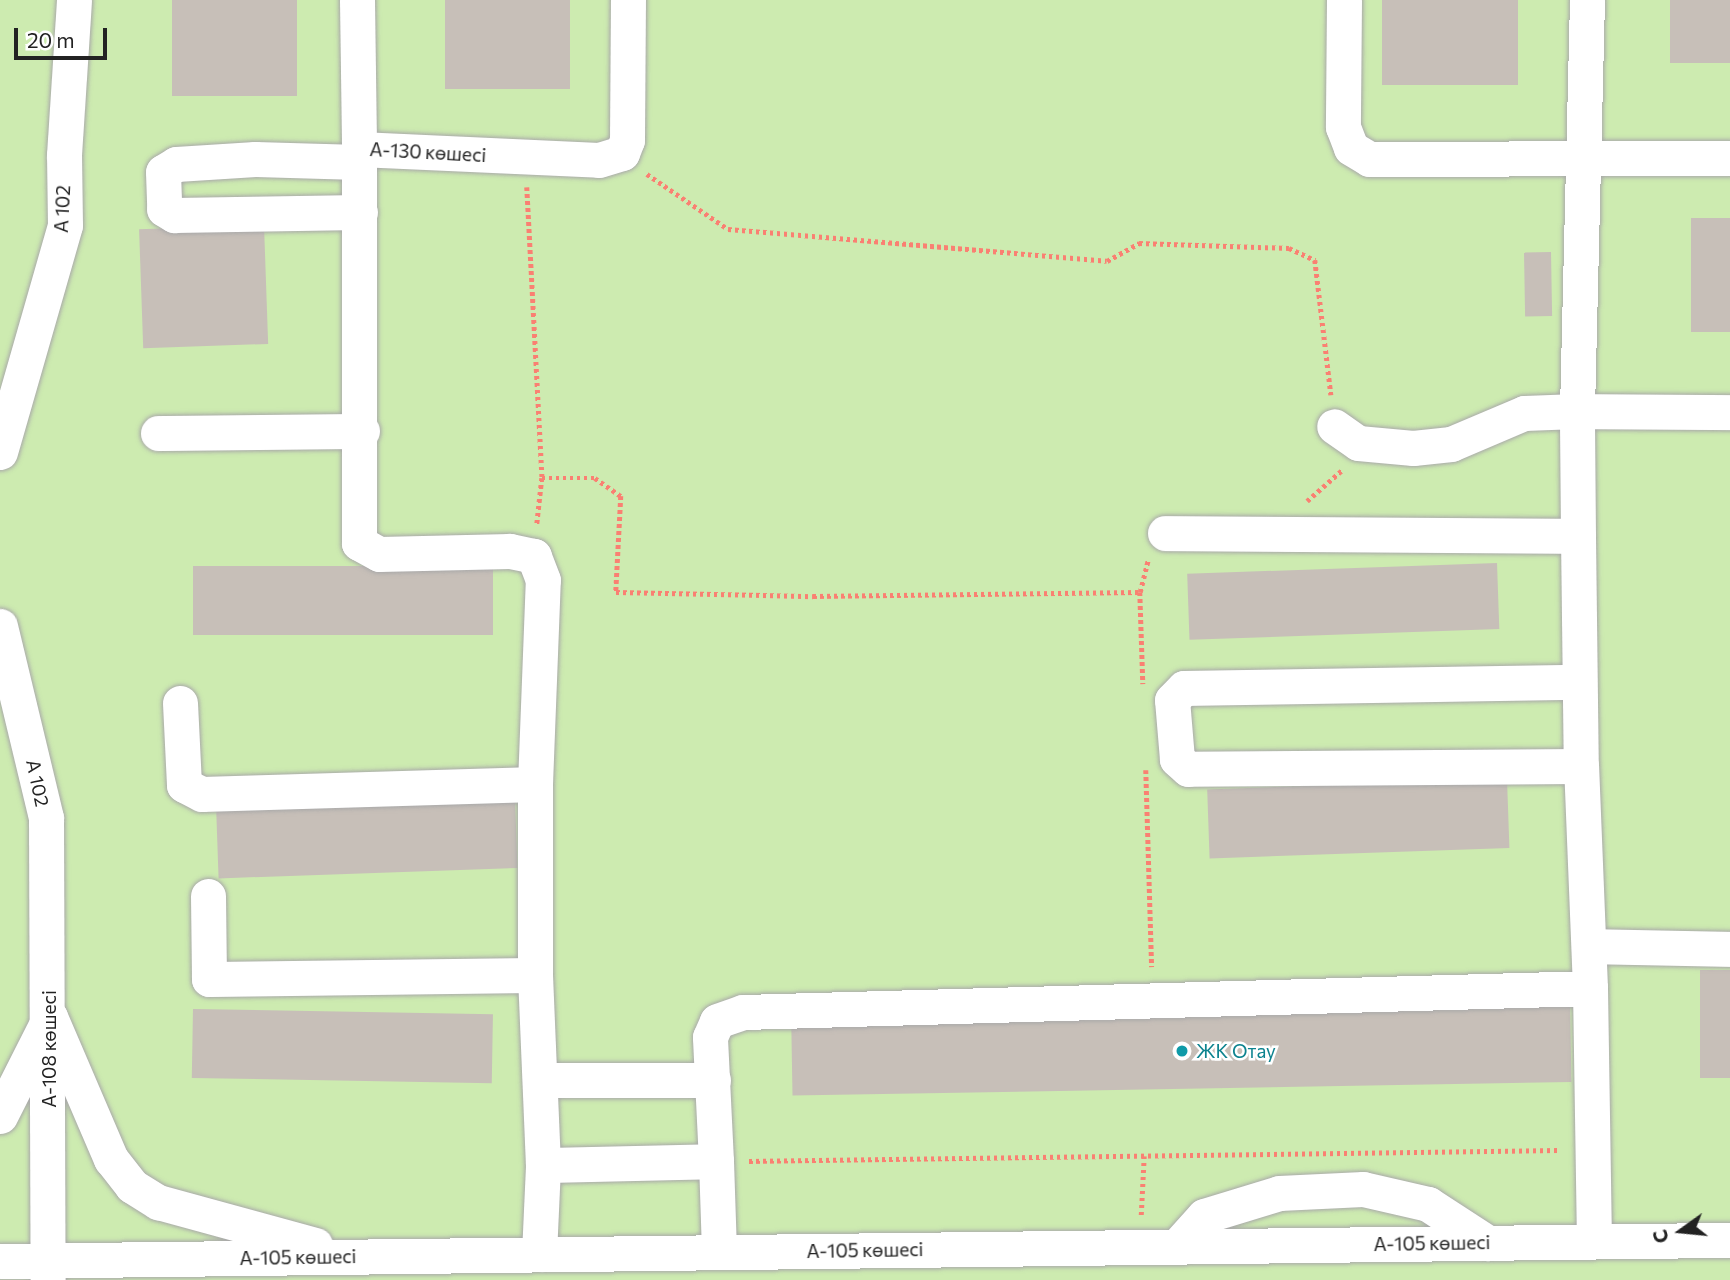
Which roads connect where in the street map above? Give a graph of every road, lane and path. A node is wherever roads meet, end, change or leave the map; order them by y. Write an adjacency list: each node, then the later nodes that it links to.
1 (74, 0): 18 (street, А 102)
2 (356, 0): 7 (street)
3 (628, 0): 6 (street)
4 (1344, 0): 10 (street)
5 (1587, 0): 10 (street)
6 (622, 153): 8 (street, А-130 көшесі); 14 (path)
7 (359, 156): 8 (street, А-130 көшесі); 11 (street, А-130 көшесі); 11 (street)
8 (526, 157): 19 (path)
9 (1730, 158): 10 (street)
10 (1580, 163): 12 (street)
11 (360, 212): 15 (street, А-130 көшесі)
12 (1577, 411): 13 (street); 17 (street); 22 (street)
13 (1730, 412)
14 (1334, 426): 17 (street)
15 (362, 431): 16 (street); 23 (street, А-130 көшесі)
16 (158, 433)
17 (1372, 444): 20 (path)
18 (0, 452)
19 (542, 478): 23 (path); 24 (path)
20 (1275, 530): 21 (street); 22 (street)
21 (1165, 533): 24 (path)
22 (1578, 536): 26 (street)
23 (534, 556): 31 (street)
24 (1140, 592): 27 (path)
25 (0, 626): 32 (street, А 102)
26 (1577, 682): 30 (street); 30 (street)
27 (1143, 690)
28 (180, 703): 31 (street)
29 (1145, 759): 38 (path)
30 (1581, 766): 34 (street)
31 (535, 784): 36 (street)
32 (46, 818): 39 (street, А-108 көшесі)
33 (208, 896): 36 (street)
34 (1588, 946): 35 (street); 37 (street)
35 (1730, 949)
36 (535, 975): 40 (street)
37 (1590, 988): 38 (street); 43 (street)
38 (1153, 996): 41 (street)
39 (50, 1017): 42 (street); 54 (street); 56 (street, А-108 көшесі)
40 (540, 1080): 41 (street); 46 (street)
41 (713, 1080): 45 (street)
42 (0, 1116)
43 (1595, 1150): 44 (path); 48 (street)
44 (1144, 1156): 45 (path); 50 (path)
45 (716, 1161): 46 (street); 52 (street)
46 (544, 1165): 53 (street)
47 (1730, 1240): 48 (street, А-105 көшесі)
48 (1594, 1241): 49 (street, А-105 көшесі)
49 (1488, 1243): 51 (street, А-105 көшесі); 51 (street)
50 (1139, 1247): 51 (street, А-105 көшесі); 52 (street, А-105 көшесі)
51 (1177, 1247)
52 (719, 1252): 53 (street, А-105 көшесі)
53 (539, 1254): 54 (street, А-105 көшесі)
54 (356, 1256): 56 (street, А-105 көшесі)
55 (0, 1261): 56 (street, А-105 көшесі)
56 (48, 1270)

